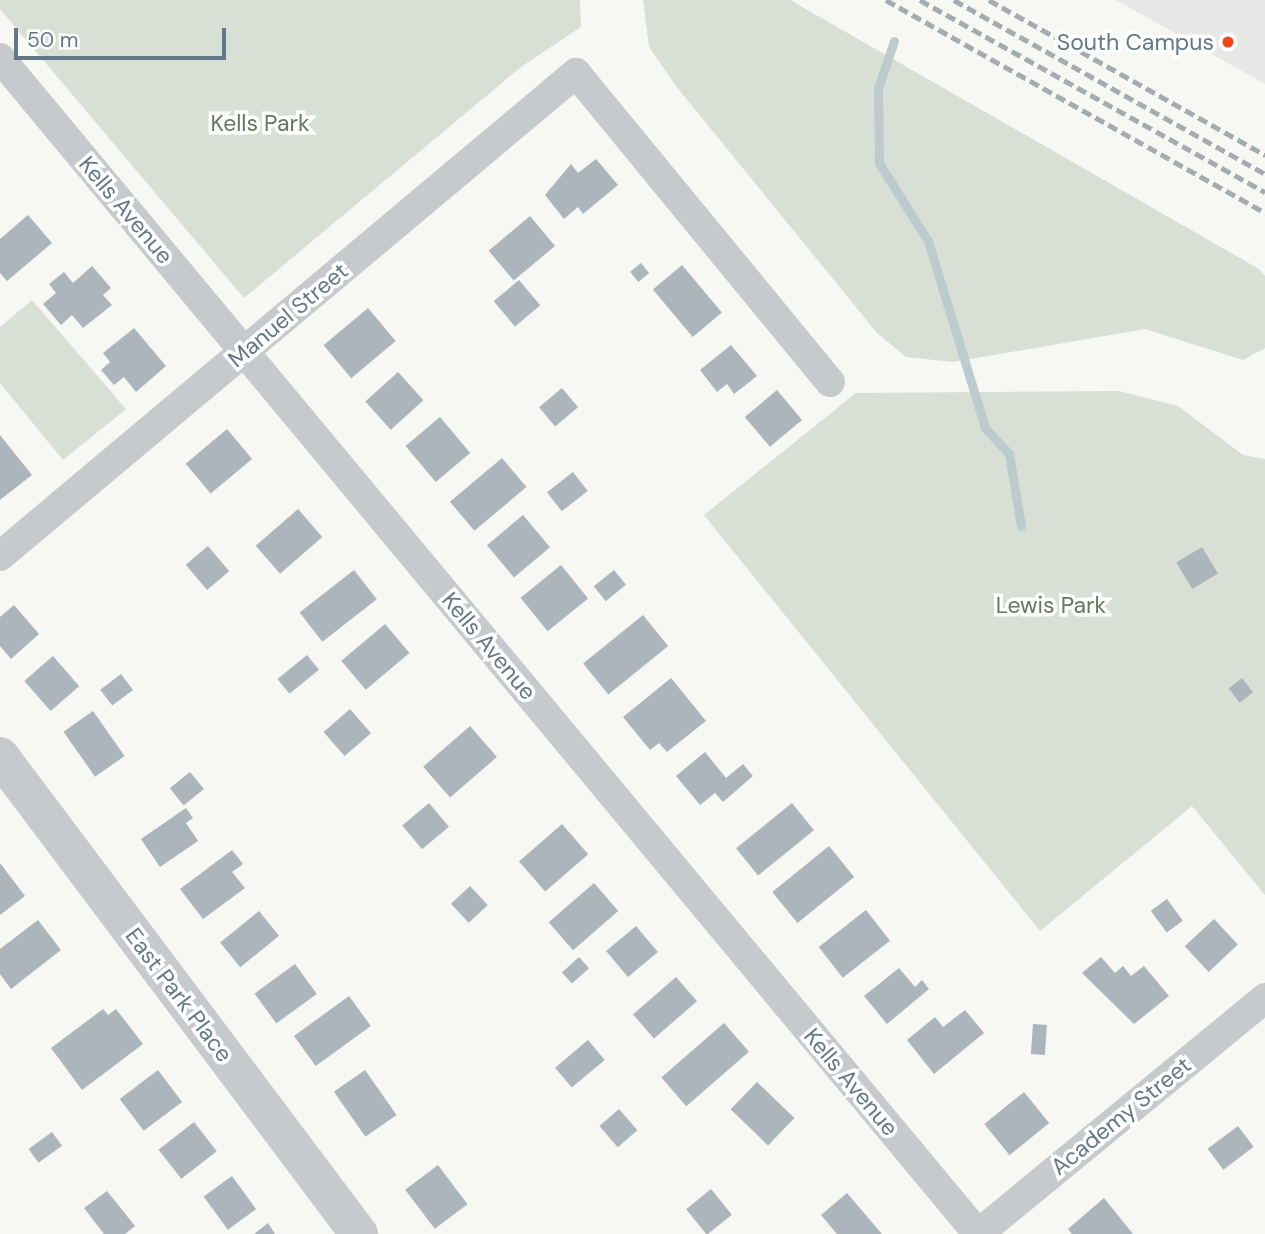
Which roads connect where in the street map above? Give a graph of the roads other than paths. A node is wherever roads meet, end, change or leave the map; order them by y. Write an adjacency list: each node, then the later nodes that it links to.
1 (0, 58): 2 (street, Kells Avenue)
2 (244, 352): 3 (street, Manuel Street); 4 (street, Manuel Street); 8 (street, Kells Avenue)
3 (830, 382)
4 (0, 556)
5 (0, 756): 7 (street, East Park Place)
6 (1265, 998): 8 (street, Academy Street)
7 (359, 1234)
8 (978, 1234)

